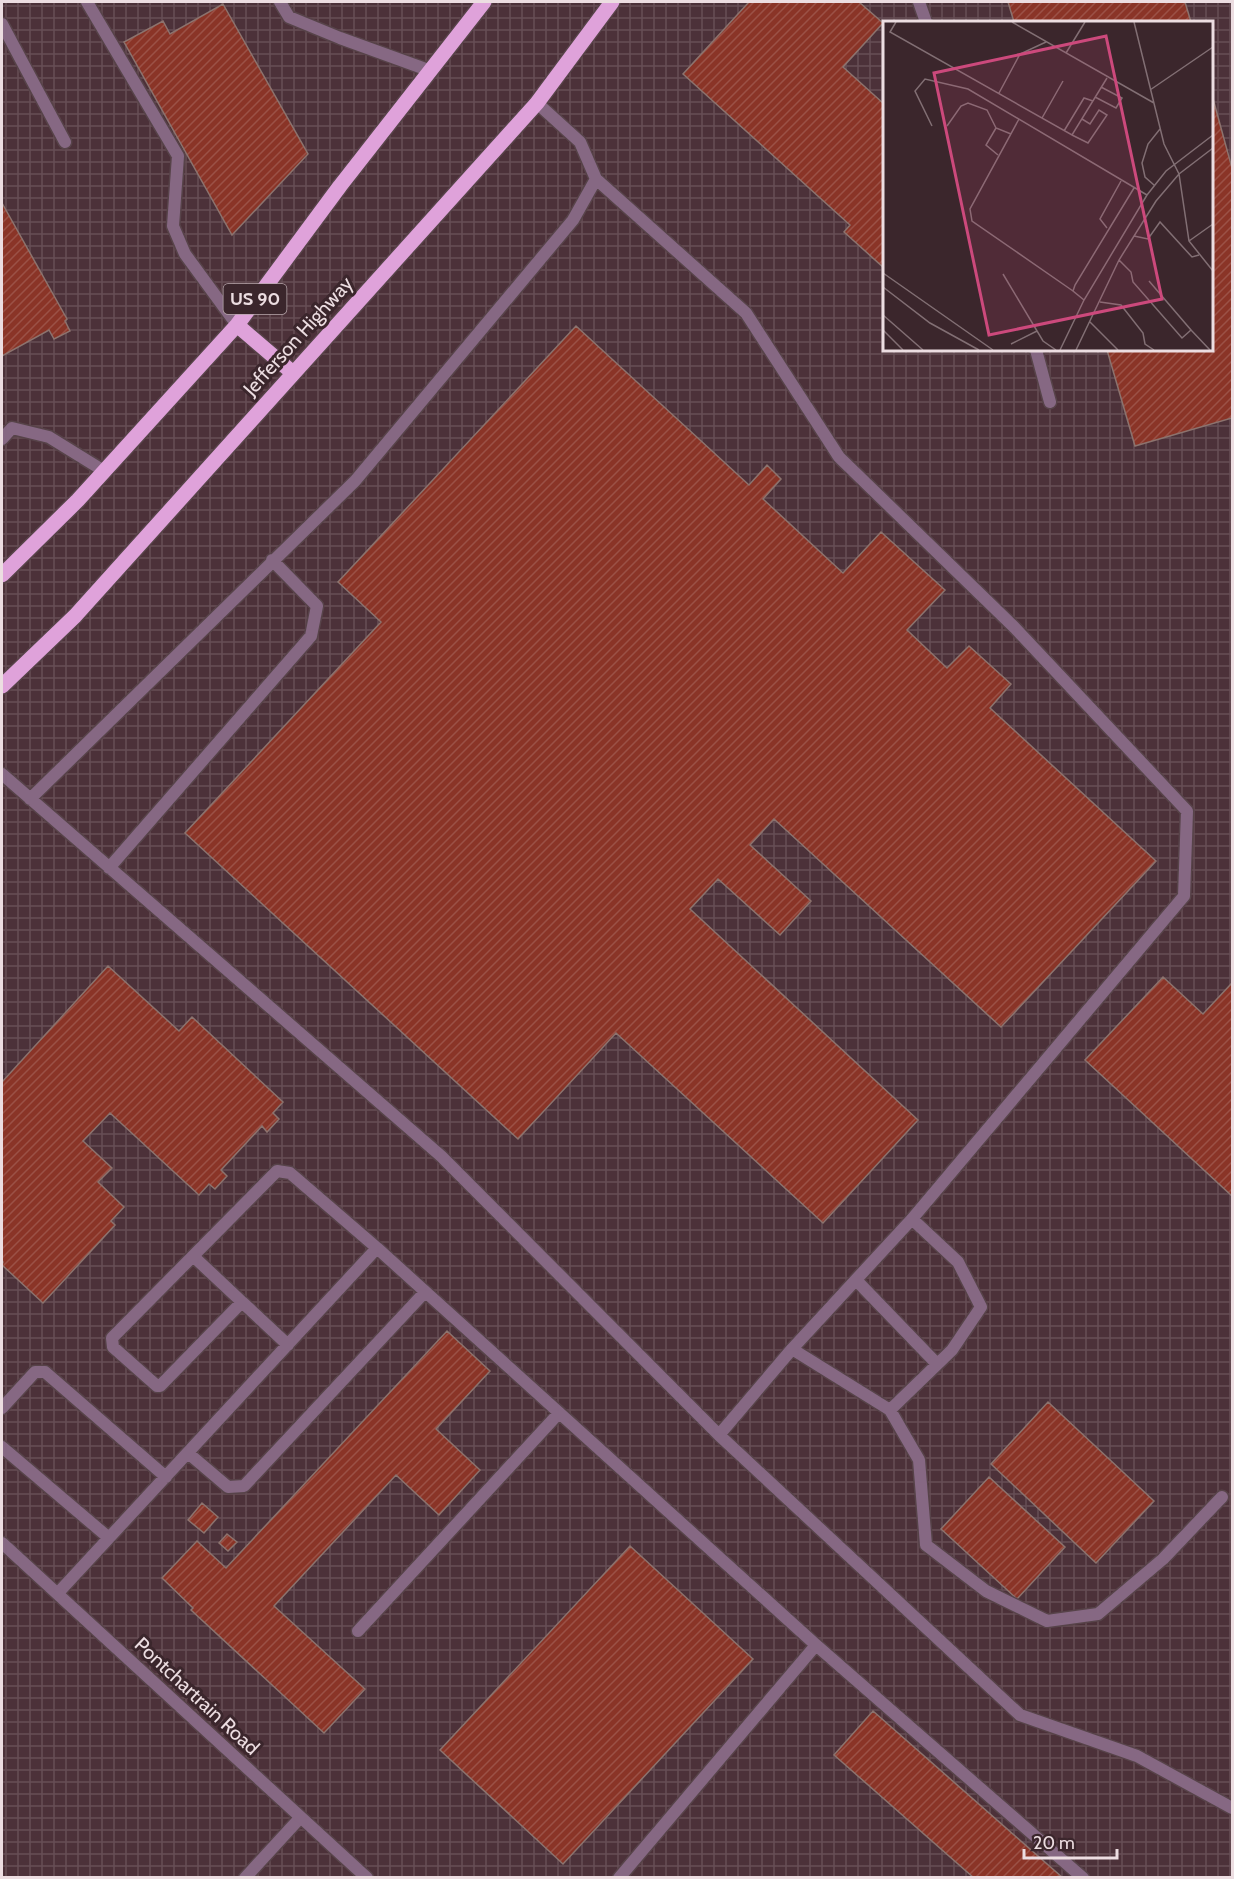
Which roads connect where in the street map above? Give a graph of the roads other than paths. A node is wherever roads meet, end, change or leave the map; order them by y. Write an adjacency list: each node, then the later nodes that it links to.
1 (87, 2): 12 (street)
2 (280, 2): 8 (street)
3 (484, 2): 8 (main road, US 90)
4 (612, 2): 9 (main road, Jefferson Highway)
5 (919, 2): 6 (street)
6 (926, 21)
7 (2, 24): 10 (street)
8 (431, 71): 12 (main road, US 90)
9 (537, 103): 11 (street); 14 (main road, Jefferson Highway)
10 (65, 142)
11 (596, 179): 18 (street); 24 (street)
12 (237, 325): 14 (main road); 17 (main road, US 90)
13 (1036, 351): 15 (street)
14 (293, 373): 20 (main road, Jefferson Highway)
15 (1050, 402)
16 (2, 439): 17 (street)
17 (104, 471): 19 (main road, US 90)
18 (272, 560): 22 (street); 23 (street)
19 (2, 575)
20 (2, 686)
21 (2, 774): 22 (street)
22 (30, 799): 23 (street)
23 (109, 868): 36 (street)
24 (912, 1220): 27 (street); 32 (street)
25 (377, 1248): 26 (street); 28 (street); 30 (street)
26 (193, 1256): 29 (street); 29 (street)
27 (856, 1280): 31 (street); 32 (street)
28 (425, 1292): 35 (street); 38 (street)
29 (242, 1302): 30 (street)
30 (288, 1345): 38 (street)
31 (792, 1349): 34 (street); 36 (street)
32 (937, 1364): 34 (street)
33 (2, 1408): 39 (street)
34 (890, 1410): 40 (street)
35 (559, 1413): 44 (street); 45 (street)
36 (718, 1435): 46 (street)
37 (2, 1447): 41 (street)
38 (188, 1453): 39 (street)
39 (166, 1477): 41 (street)
40 (1222, 1497)
41 (109, 1538): 43 (street)
42 (2, 1543): 43 (street, Pontchartrain Road)
43 (58, 1593): 47 (street, Pontchartrain Road)
44 (358, 1631)
45 (816, 1645): 50 (street); 51 (street)
46 (1233, 1808)
47 (300, 1818): 48 (street); 49 (street, Pontchartrain Road)
48 (245, 1878)
49 (367, 1878)
50 (619, 1878)
51 (1083, 1878)

